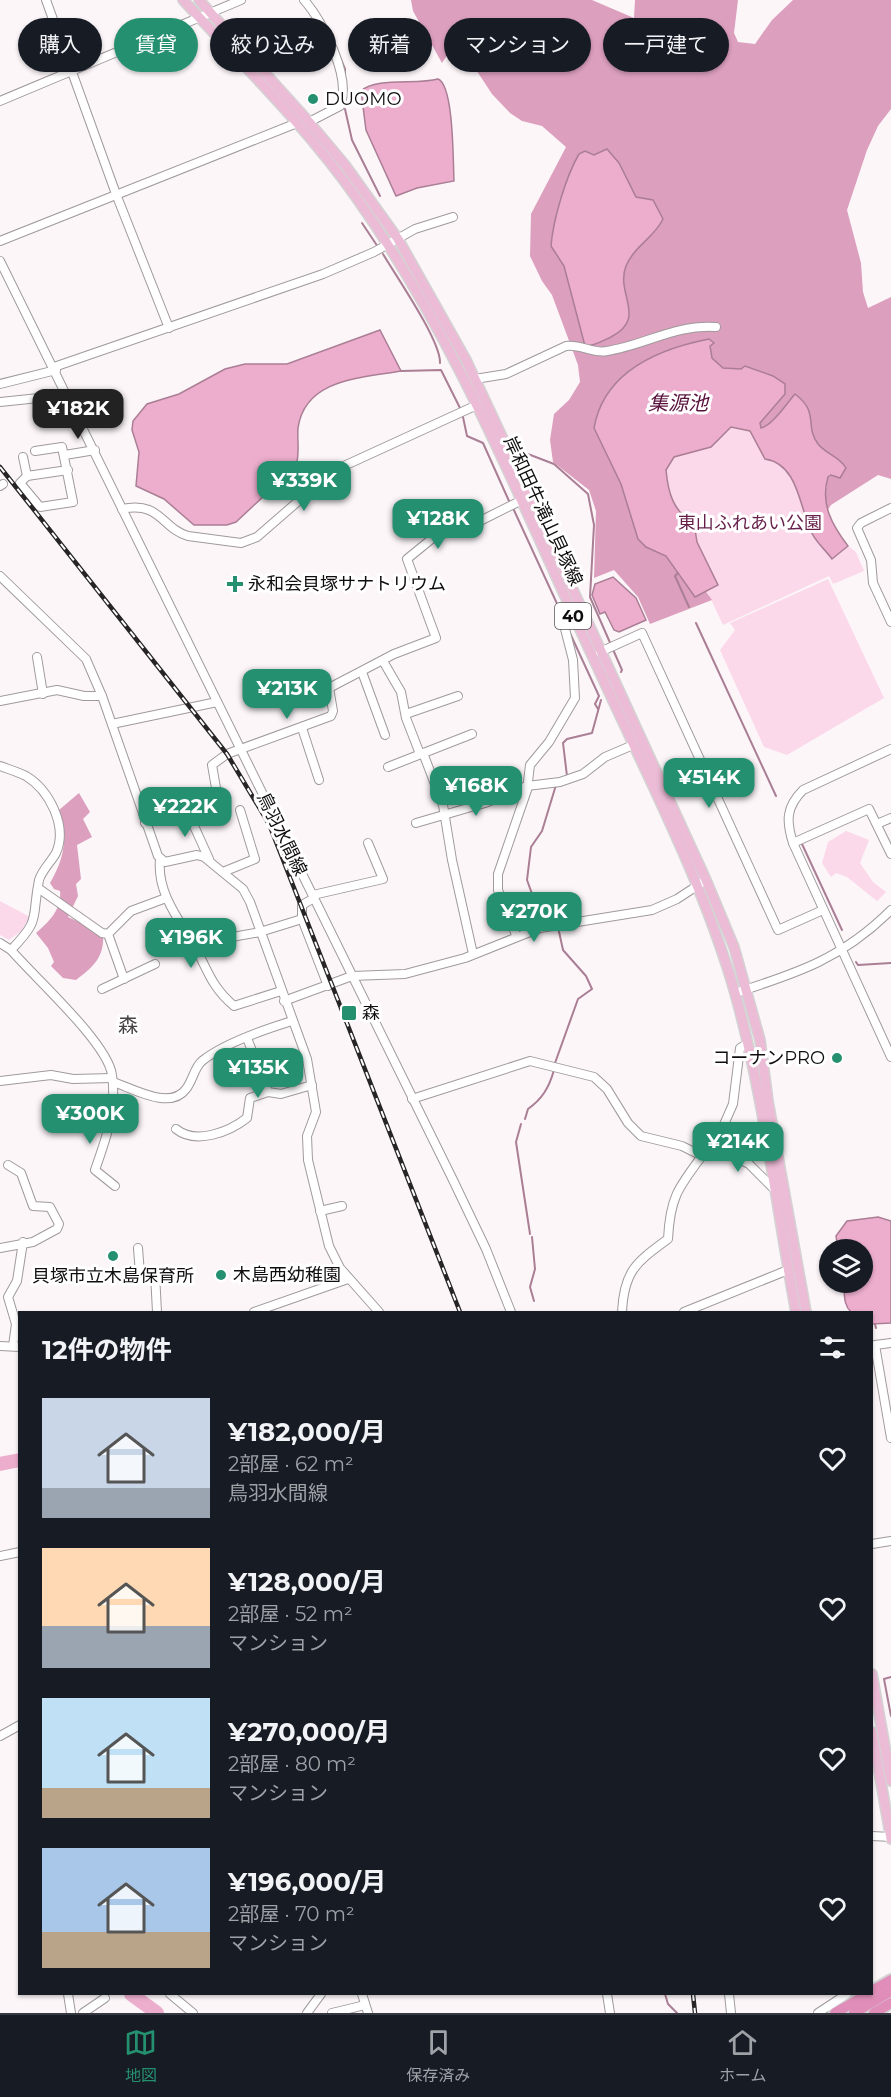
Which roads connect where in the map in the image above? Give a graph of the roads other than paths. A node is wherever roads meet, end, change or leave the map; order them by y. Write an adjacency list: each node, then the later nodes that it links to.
1 (46, 0): 7 (street)
2 (183, 0): 8 (main road, 岸和田牛滝山貝塚線 / 40)
3 (199, 0): 6 (main road, 岸和田牛滝山貝塚線 / 40)
4 (241, 0): 6 (street)
5 (304, 0): 13 (street)
6 (211, 13): 8 (street); 13 (main road, 岸和田牛滝山貝塚線 / 40)
7 (53, 18)
8 (199, 18): 9 (street); 14 (main road, 岸和田牛滝山貝塚線 / 40)
9 (102, 58)
10 (70, 72): 12 (street)
11 (72, 72): 15 (street)
12 (0, 101)
13 (309, 122): 17 (main road, 岸和田牛滝山貝塚線 / 40)
14 (297, 123): 15 (street); 19 (main road, 岸和田牛滝山貝塚線 / 40)
15 (116, 194): 18 (street); 22 (street)
16 (453, 218): 17 (street)
17 (398, 239): 19 (street); 24 (main road, 岸和田牛滝山貝塚線 / 40)
18 (0, 241)
19 (387, 245): 22 (street); 28 (main road, 岸和田牛滝山貝塚線 / 40)
20 (0, 261): 23 (street, 鳥羽水間線)
21 (716, 327): 24 (street)
22 (169, 328): 23 (street)
23 (55, 369): 25 (street); 26 (street, 鳥羽水間線)
24 (476, 380): 41 (main road, 岸和田牛滝山貝塚線 / 40)
25 (0, 384)
26 (68, 395): 27 (street); 29 (street, 鳥羽水間線)
27 (0, 402)
28 (477, 405): 35 (main road, 岸和田牛滝山貝塚線 / 40); 37 (street)
29 (95, 450): 31 (street); 37 (street, 鳥羽水間線)
30 (35, 452): 31 (street)
31 (65, 455): 33 (street)
32 (23, 457): 34 (street)
33 (68, 470): 34 (street); 34 (street)
34 (27, 476)
35 (520, 501): 39 (main road, 岸和田牛滝山貝塚線 / 40); 43 (street)
36 (891, 508): 40 (street)
37 (122, 509): 49 (street, 鳥羽水間線)
38 (0, 576): 46 (street)
39 (575, 620): 55 (main road, 岸和田牛滝山貝塚線 / 40); 63 (street)
40 (891, 622)
41 (600, 652): 78 (main road, 岸和田牛滝山貝塚線 / 40); 83 (street)
42 (37, 657): 45 (street)
43 (383, 661): 44 (street); 50 (street)
44 (362, 672): 52 (street); 54 (street)
45 (43, 694): 46 (street); 48 (street)
46 (102, 696): 51 (street)
47 (458, 696): 50 (street)
48 (0, 701)
49 (217, 702): 51 (street); 56 (street, 鳥羽水間線)
50 (406, 714): 58 (street)
51 (112, 724): 69 (street)
52 (303, 728): 56 (street); 62 (street)
53 (472, 734): 58 (street)
54 (385, 735)
55 (633, 745): 63 (street); 79 (main road, 岸和田牛滝山貝塚線 / 40)
56 (241, 749): 64 (street); 81 (street, 鳥羽水間線)
57 (891, 750): 73 (street)
58 (422, 754): 60 (street); 67 (street)
59 (0, 766): 80 (street)
60 (388, 766)
61 (461, 771): 65 (street)
62 (319, 780)
63 (527, 786): 65 (street); 88 (street)
64 (185, 806): 69 (street); 75 (street)
65 (471, 806): 67 (street)
66 (240, 810): 77 (street)
67 (444, 815): 70 (street); 93 (street)
68 (891, 818): 71 (street)
69 (145, 823): 76 (street)
70 (416, 823)
71 (877, 824): 73 (street); 74 (street)
72 (369, 843): 81 (street)
73 (793, 843): 83 (street)
74 (891, 855)
75 (209, 859): 76 (street); 77 (street)
76 (160, 860): 82 (street)
77 (223, 872): 86 (street)
78 (706, 880): 79 (street); 99 (main road, 岸和田牛滝山貝塚線 / 40)
79 (697, 887): 88 (street); 101 (main road, 岸和田牛滝山貝塚線 / 40)
80 (38, 888): 87 (street); 91 (street)
81 (313, 897): 85 (street); 95 (street, 鳥羽水間線)
82 (166, 898): 87 (street); 90 (street)
83 (823, 910): 92 (street)
84 (891, 910): 92 (street)
85 (302, 919): 86 (street); 97 (street)
86 (260, 932): 90 (street); 100 (street)
87 (108, 934): 96 (street)
88 (516, 935): 93 (street)
89 (0, 943): 91 (street)
90 (193, 944): 100 (street)
91 (10, 950): 107 (street)
92 (843, 951): 99 (street); 106 (street)
93 (474, 954): 95 (street)
94 (155, 964): 96 (street)
95 (351, 976): 97 (street); 111 (street, 鳥羽水間線)
96 (124, 979): 98 (street)
97 (328, 986): 102 (street)
98 (102, 989)
99 (747, 989): 101 (street); 132 (main road, 岸和田牛滝山貝塚線 / 40)
100 (281, 991): 102 (street)
101 (735, 993): 105 (main road, 岸和田牛滝山貝塚線 / 40)
102 (284, 1001): 103 (street)
103 (291, 1021): 104 (street); 109 (street)
104 (247, 1038): 107 (street); 110 (street)
105 (747, 1044): 113 (street); 117 (main road, 岸和田牛滝山貝塚線 / 40)
106 (891, 1056)
107 (112, 1080): 108 (street); 116 (street)
108 (0, 1081)
109 (312, 1084): 110 (street); 119 (street)
110 (268, 1092): 112 (street)
111 (412, 1099): 114 (street); 128 (street, 鳥羽水間線)
112 (176, 1129)
113 (717, 1152): 114 (street); 117 (street)
114 (702, 1156): 129 (street)
115 (8, 1165): 120 (street)
116 (115, 1186)
117 (773, 1188): 123 (main road, 岸和田牛滝山貝塚線 / 40)
118 (342, 1206): 119 (street)
119 (320, 1211): 124 (street)
120 (23, 1242): 121 (street); 135 (street)
121 (0, 1248)
122 (138, 1248): 125 (street)
123 (788, 1270): 130 (street); 131 (main road, 岸和田牛滝山貝塚線 / 40)
124 (348, 1279): 126 (street); 127 (street)
125 (157, 1311)
126 (257, 1311)
127 (378, 1311)
128 (510, 1311)
129 (622, 1311)
130 (686, 1311)
131 (796, 1311)
132 (806, 1311)
133 (891, 1343): 136 (street)
134 (0, 1346): 135 (street)
135 (16, 1347)
136 (890, 1424): 137 (street)
137 (891, 1438)
138 (891, 1541): 139 (street)
139 (873, 1544)
140 (18, 1552): 141 (street)
141 (0, 1556)
142 (873, 1680): 146 (main road)
143 (16, 1727): 144 (street)
144 (0, 1736)
145 (873, 1738): 148 (main road)
146 (891, 1781)
147 (873, 1836): 148 (street)
148 (891, 1837)
149 (891, 1980): 150 (highway)
150 (873, 1989)
151 (891, 1991): 171 (highway)
152 (68, 1995): 162 (street)
153 (171, 1995): 164 (street)
154 (320, 1995): 165 (street)
155 (608, 1995): 167 (street)
156 (729, 1995): 168 (street)
157 (845, 1995): 169 (street)
158 (864, 1995): 170 (highway)
159 (105, 1998): 163 (street)
160 (891, 2003): 172 (highway)
161 (367, 2009): 166 (street)
162 (71, 2013)
163 (83, 2013)
164 (193, 2013)
165 (307, 2013)
166 (332, 2013)
167 (610, 2013)
168 (731, 2013)
169 (818, 2013)
170 (835, 2013)
171 (854, 2013)
172 (874, 2013)

